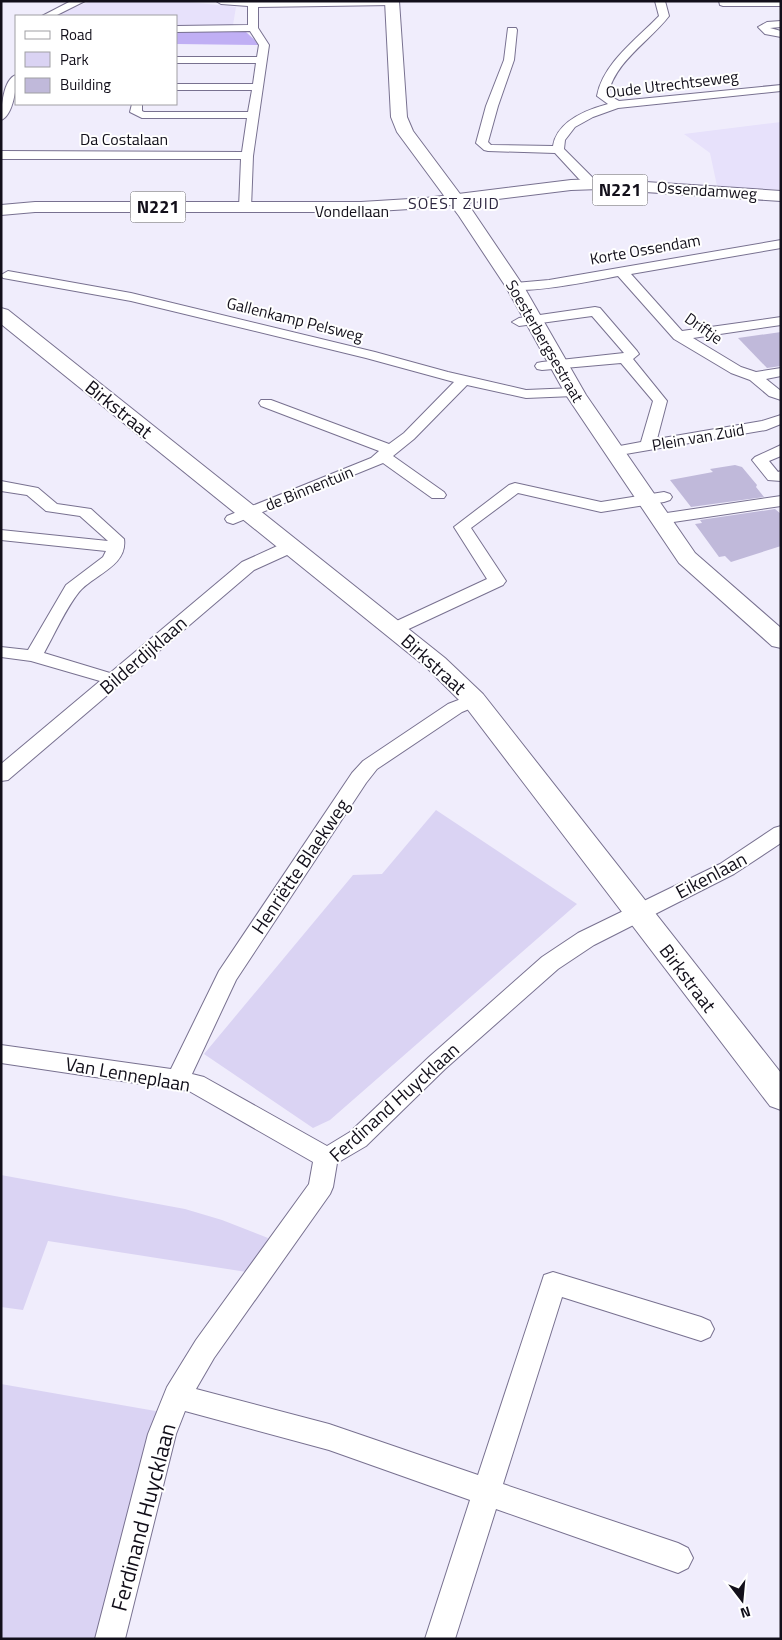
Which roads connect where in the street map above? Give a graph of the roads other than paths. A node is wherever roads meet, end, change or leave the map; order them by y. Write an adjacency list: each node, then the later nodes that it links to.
1 (80, 1): 8 (street)
2 (221, 1): 7 (street)
3 (660, 1): 20 (street)
4 (392, 2): 7 (street); 31 (main road, Soesterbergsestraat)
5 (723, 3): 6 (street)
6 (776, 3): 9 (street)
7 (253, 4): 10 (street)
8 (49, 15)
9 (778, 24): 13 (street)
10 (253, 28): 11 (street); 15 (street)
11 (178, 29)
12 (512, 30): 24 (street)
13 (781, 34)
14 (178, 60): 15 (street)
15 (262, 60): 18 (street)
16 (15, 81): 23 (street)
17 (178, 87): 18 (street)
18 (258, 87): 22 (street)
19 (781, 88): 20 (street, Oude Utrechtseweg)
20 (617, 105): 24 (street, Oude Utrechtseweg)
21 (136, 106): 22 (street)
22 (252, 115): 26 (street)
23 (1, 116)
24 (558, 150): 27 (street); 28 (street)
25 (1, 155): 26 (street, Da Costalaan)
26 (247, 156): 33 (street)
27 (593, 184): 28 (main road, Ossendamweg / N221); 29 (main road, Ossendamweg / N221)
28 (567, 186): 31 (main road, Ossendamweg / N221)
29 (781, 196)
30 (781, 200): 31 (main road, Ossendamweg / N221)
31 (457, 202): 33 (main road, Vondellaan / N221); 39 (main road, Soesterbergsestraat)
32 (70, 207): 33 (main road, Vondellaan / N221); 34 (main road, Vondellaan / N221); 35 (main road, Vondellaan / N221)
33 (245, 208)
34 (1, 210)
35 (1, 215)
36 (781, 244): 37 (street, Korte Ossendam)
37 (621, 271): 39 (street, Korte Ossendam); 43 (street, Driftje)
38 (8, 275): 48 (street, Gallenkamp Pelsweg)
39 (515, 287): 42 (main road, Soesterbergsestraat)
40 (1, 314): 62 (main road, Birkstraat)
41 (781, 321): 43 (street)
42 (526, 322): 44 (street); 45 (main road, Soesterbergsestraat)
43 (679, 336): 47 (street, Driftje)
44 (625, 358): 45 (street); 53 (street)
45 (550, 365): 49 (main road, Soesterbergsestraat)
46 (781, 372): 47 (street)
47 (755, 377): 50 (street, Driftje)
48 (464, 380): 49 (street, Gallenkamp Pelsweg); 56 (street, de Binnentuin)
49 (574, 392): 55 (main road, Soesterbergsestraat)
50 (781, 396)
51 (266, 403): 56 (street, de Binnentuin)
52 (781, 419): 53 (street, Plein van Zuid)
53 (648, 446): 55 (street, Plein van Zuid)
54 (781, 450): 57 (street, Plein van Zuid)
55 (614, 451): 60 (main road, Soesterbergsestraat)
56 (386, 453): 59 (street, de Binnentuin); 62 (street, de Binnentuin)
57 (781, 476)
58 (1, 486): 66 (street)
59 (438, 495)
60 (655, 498): 63 (main road, Soesterbergsestraat); 67 (street)
61 (781, 501): 63 (street)
62 (241, 516): 65 (main road, Birkstraat)
63 (660, 520): 68 (main road, Soesterbergsestraat)
64 (1, 535): 66 (street)
65 (292, 546): 67 (main road, Birkstraat); 71 (street, Bilderdijklaan)
66 (117, 547): 70 (street)
67 (394, 629): 72 (main road, Birkstraat)
68 (781, 640)
69 (1, 652): 70 (street)
70 (33, 656): 71 (street)
71 (115, 680): 73 (street, Bilderdijklaan)
72 (474, 700): 75 (main road, Birkstraat); 77 (street, Henriëtte Blaekweg)
73 (1, 775)
74 (781, 833): 75 (street, Eikenlaan)
75 (638, 912): 78 (main road, Birkstraat); 79 (street, Ferdinand Huycklaan)
76 (1, 1054): 77 (street, Van Lenneplaan)
77 (178, 1079): 79 (street, Van Lenneplaan)
78 (781, 1098)
79 (326, 1158): 81 (street, Ferdinand Huycklaan)
80 (701, 1329): 82 (street)
81 (177, 1396): 82 (street); 84 (street, Ferdinand Huycklaan)
82 (487, 1492): 83 (street); 85 (street)
83 (678, 1558)
84 (110, 1639)
85 (440, 1639)

